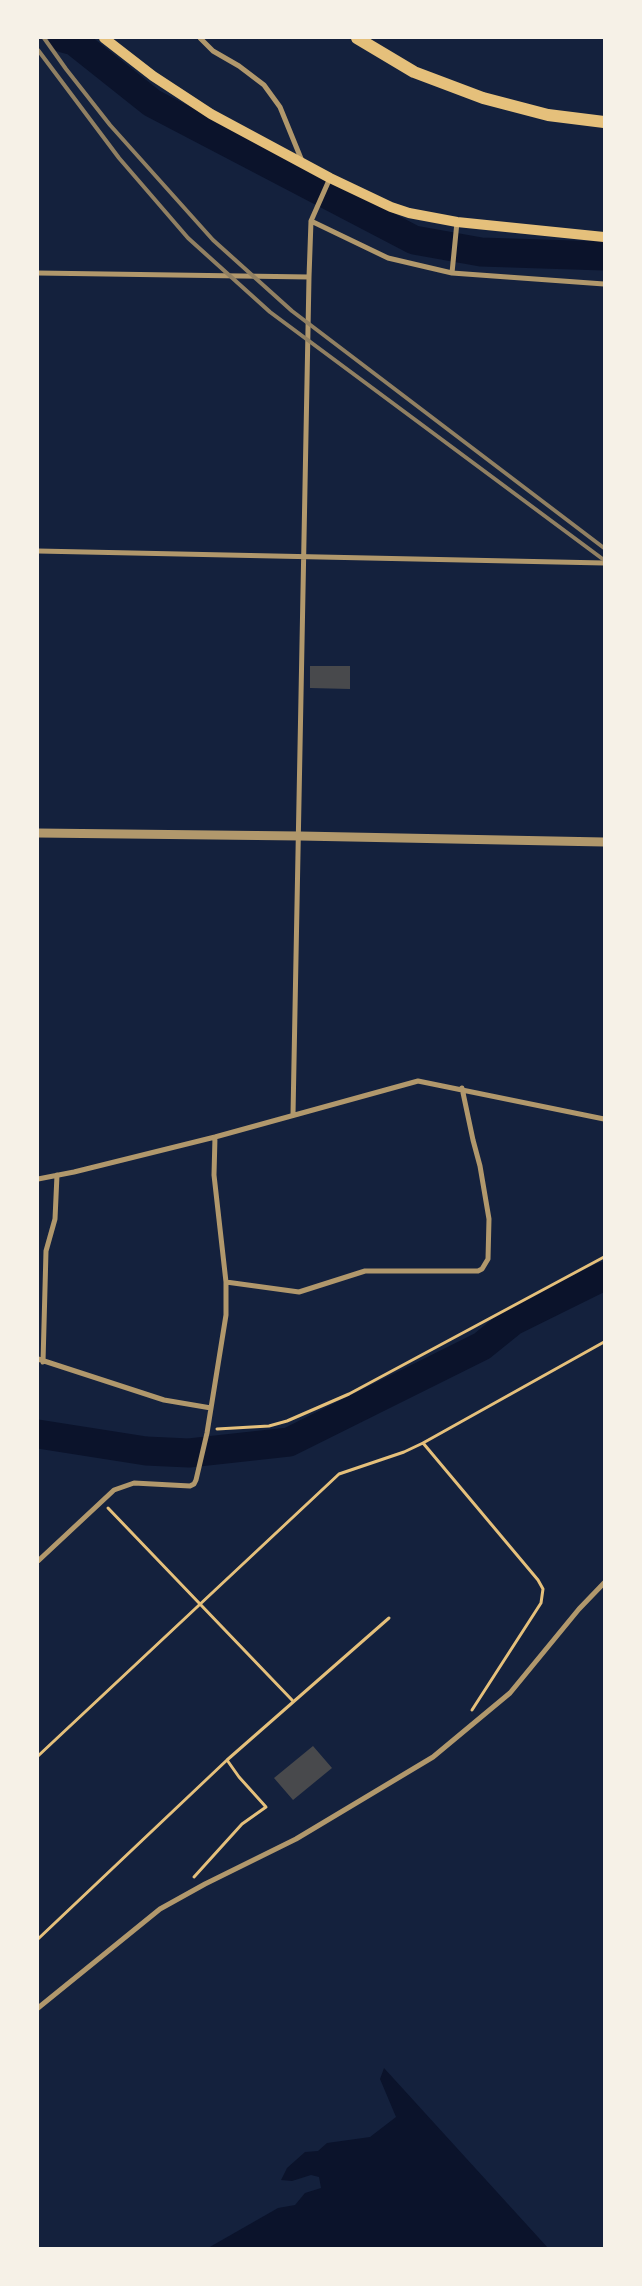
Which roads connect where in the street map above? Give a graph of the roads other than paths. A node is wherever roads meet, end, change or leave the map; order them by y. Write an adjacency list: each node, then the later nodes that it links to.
1 (104, 38): 5 (main road)
2 (200, 38): 5 (street)
3 (357, 38): 4 (highway)
4 (604, 122)
5 (303, 164): 6 (main road)
6 (330, 178): 7 (street); 8 (main road)
7 (311, 221): 11 (street); 12 (street)
8 (457, 222): 9 (main road); 11 (street)
9 (604, 236)
10 (38, 273): 12 (street)
11 (452, 273): 13 (street)
12 (309, 277): 15 (street)
13 (604, 284)
14 (38, 551): 15 (street)
15 (304, 556): 16 (street); 18 (street)
16 (604, 563)
17 (38, 833): 18 (street)
18 (300, 836): 19 (street); 21 (street)
19 (604, 842)
20 (462, 1088): 21 (street); 22 (street); 26 (street)
21 (293, 1114): 23 (street)
22 (604, 1119)
23 (214, 1137): 24 (street); 26 (street)
24 (57, 1176): 25 (street); 27 (street)
25 (38, 1179)
26 (226, 1282): 28 (street)
27 (40, 1360): 28 (street)
28 (211, 1408): 29 (street)
29 (38, 1561)
30 (604, 1583): 31 (street)
31 (38, 2008)

